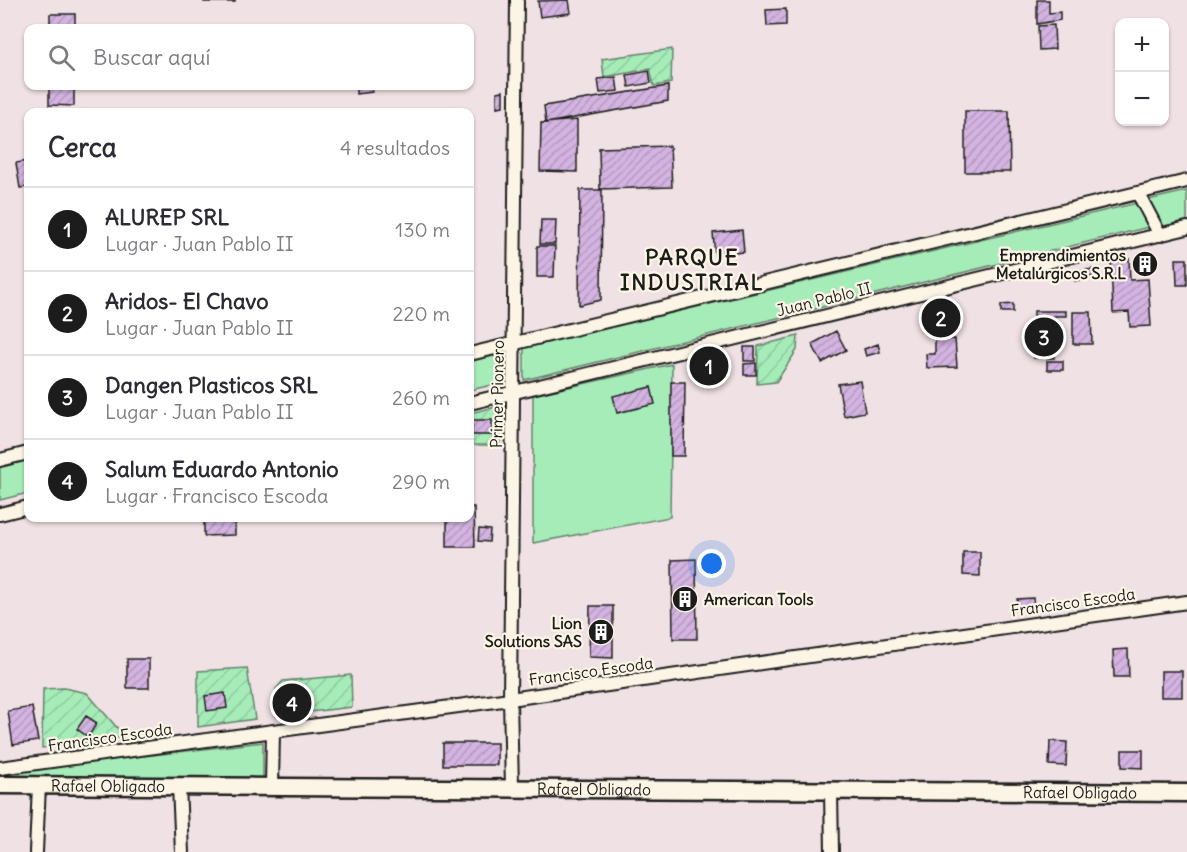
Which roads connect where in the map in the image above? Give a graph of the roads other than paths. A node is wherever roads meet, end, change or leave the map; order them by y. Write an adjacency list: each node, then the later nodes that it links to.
1 (517, 0): 6 (street, Primer Pionero)
2 (1187, 181): 3 (street, Juan Pablo II)
3 (1138, 194): 5 (street); 6 (street, Juan Pablo II)
4 (1187, 228): 5 (street, Juan Pablo II)
5 (1160, 235): 8 (street, Juan Pablo II)
6 (514, 344): 7 (street, Juan Pablo II); 8 (street, Primer Pionero)
7 (474, 353)
8 (513, 392): 9 (street, Juan Pablo II); 15 (street, Primer Pionero)
9 (474, 402)
10 (24, 454): 11 (street)
11 (0, 460)
12 (24, 508): 13 (street)
13 (0, 514)
14 (1187, 602): 15 (street, Francisco Escoda)
15 (510, 699): 16 (street, Francisco Escoda); 22 (street, Primer Pionero)
16 (273, 731): 17 (street, Francisco Escoda); 21 (street)
17 (0, 768)
18 (0, 785): 19 (street, Rafael Obligado)
19 (39, 785): 20 (street, Rafael Obligado); 25 (street)
20 (179, 786): 21 (street, Rafael Obligado); 26 (street)
21 (272, 787): 22 (street, Rafael Obligado)
22 (512, 788): 23 (street, Rafael Obligado)
23 (831, 791): 24 (street, Rafael Obligado); 27 (street)
24 (1187, 793)
25 (36, 852)
26 (182, 852)
27 (832, 852)

